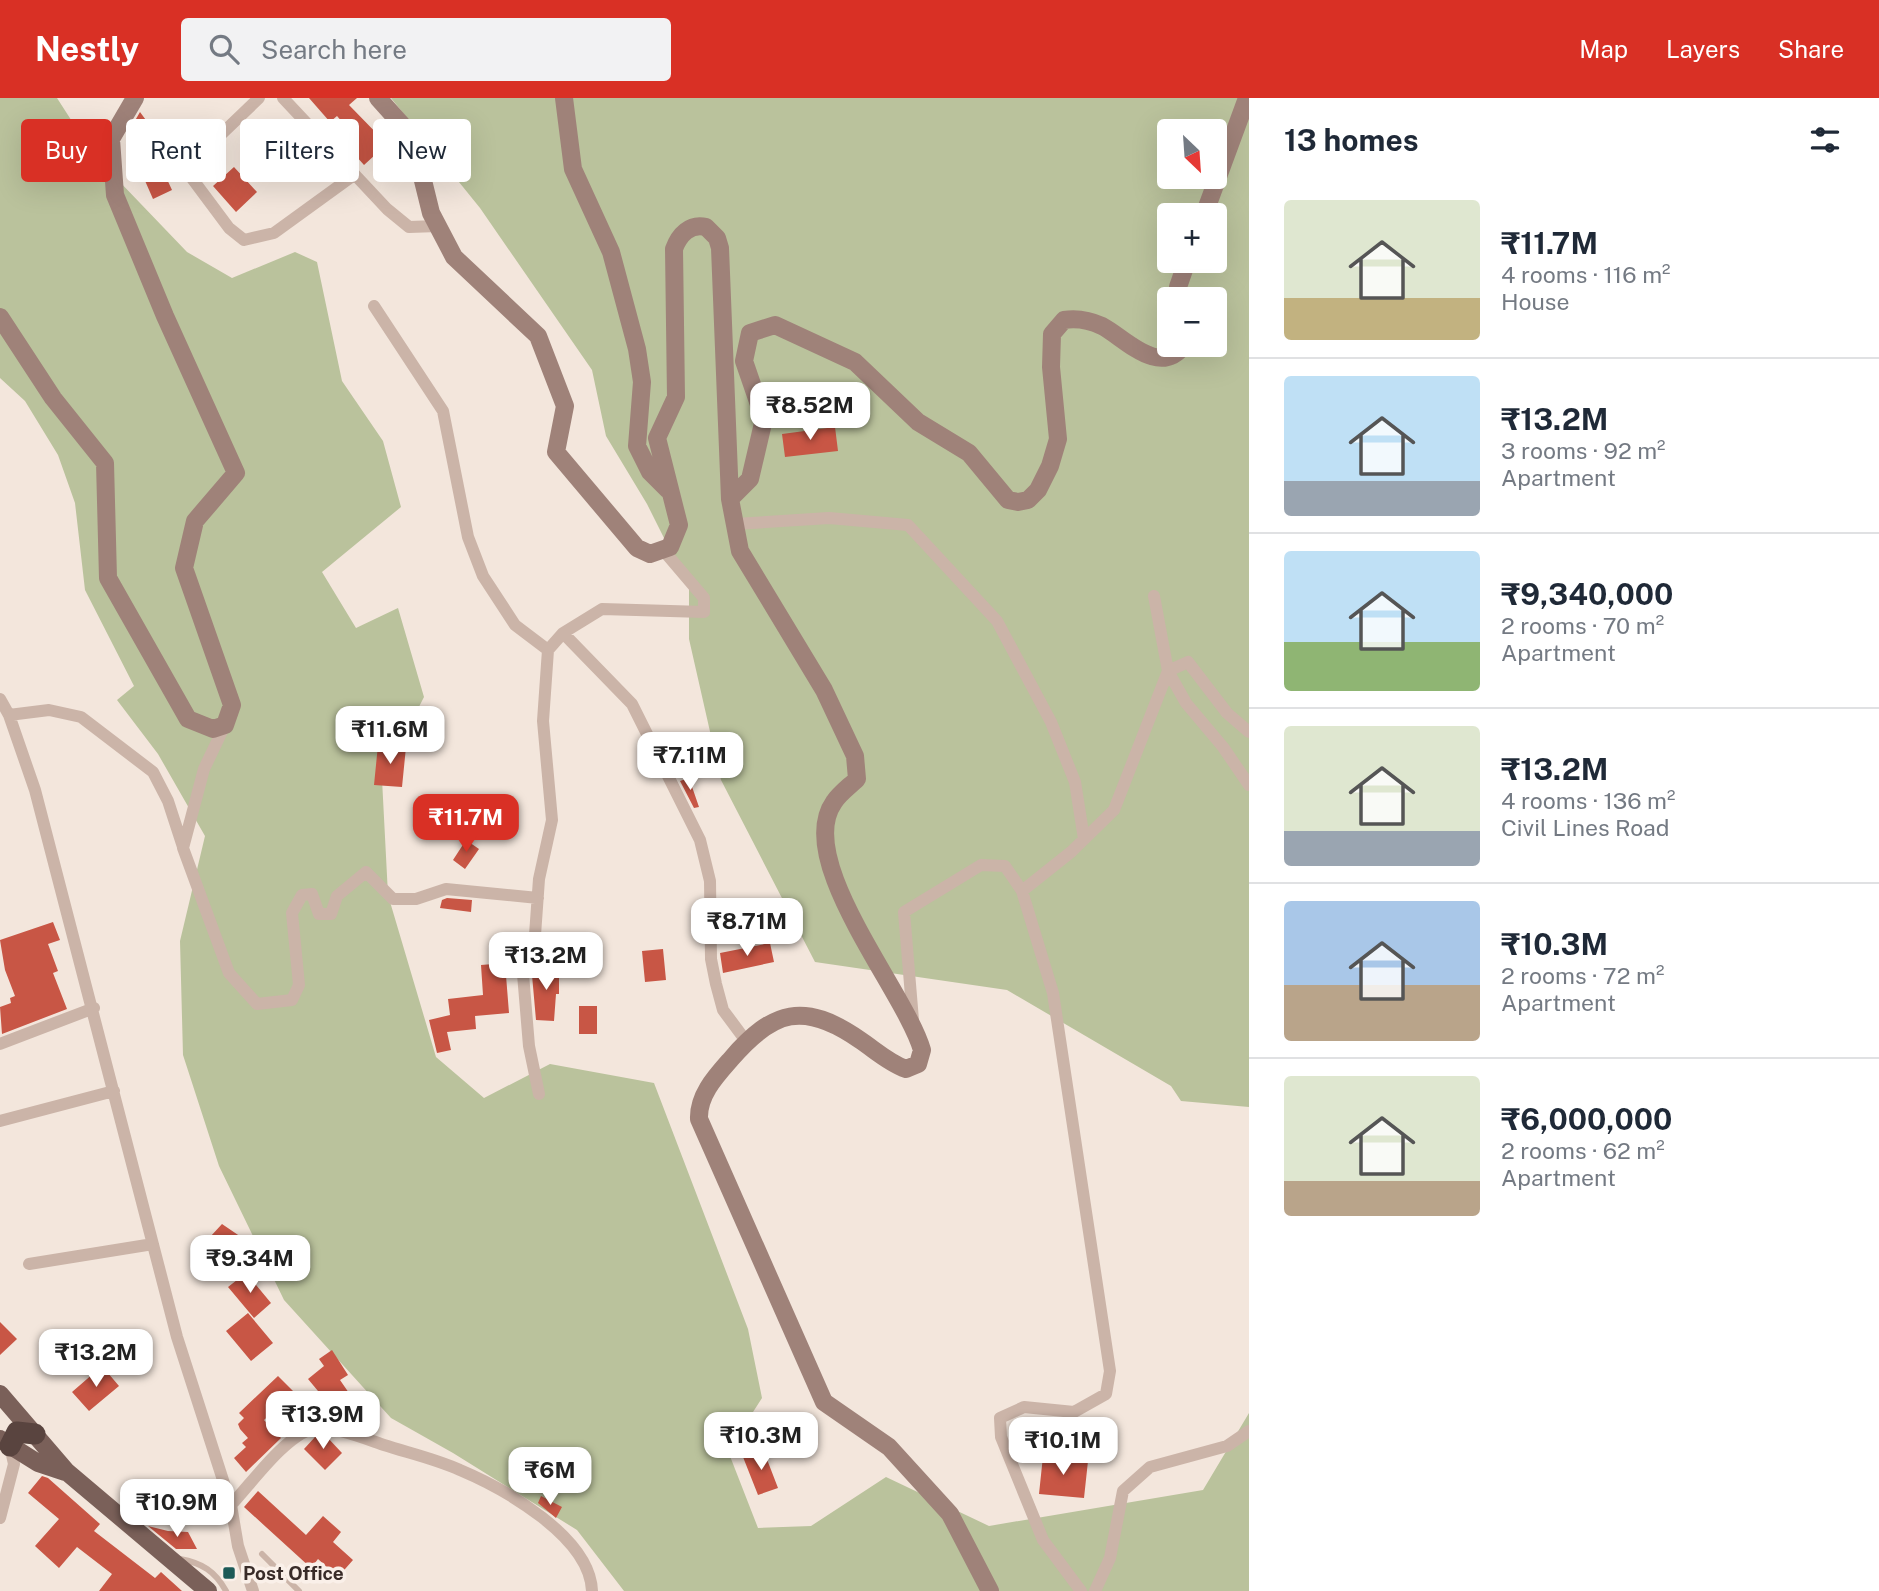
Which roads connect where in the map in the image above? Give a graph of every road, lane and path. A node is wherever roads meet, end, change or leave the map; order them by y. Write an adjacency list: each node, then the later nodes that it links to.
1 (135, 98): 25 (street)
2 (259, 98): 9 (street)
3 (283, 98): 7 (street)
4 (378, 98): 11 (street)
5 (564, 98): 15 (street)
6 (1247, 98): 10 (street)
7 (302, 119)
8 (359, 180): 11 (street)
9 (344, 182)
10 (1208, 203)
11 (438, 226): 18 (street)
12 (374, 306): 21 (street)
13 (0, 317): 25 (street)
14 (1157, 357): 16 (street)
15 (668, 490): 16 (street); 18 (street)
16 (730, 499): 17 (street)
17 (734, 524): 28 (street); 33 (street)
18 (664, 551): 20 (street)
19 (1154, 596): 22 (street)
20 (563, 633): 21 (street); 34 (street)
21 (548, 650): 31 (street)
22 (1168, 671): 26 (street); 27 (street); 28 (street)
23 (0, 699): 24 (street)
24 (9, 715): 29 (street); 32 (street)
25 (225, 725): 29 (street)
26 (1249, 732)
27 (1249, 785)
28 (1084, 839): 30 (street)
29 (183, 848): 31 (street)
30 (1022, 891): 33 (street); 56 (street)
31 (538, 898): 37 (street)
32 (94, 1008): 35 (street); 36 (street)
33 (914, 1031): 34 (street)
34 (746, 1041): 55 (street)
35 (0, 1044)
36 (114, 1091): 38 (street); 39 (street)
37 (538, 1094)
38 (0, 1121)
39 (153, 1244): 40 (street); 46 (street)
40 (29, 1264)
41 (0, 1394): 43 (main road)
42 (1249, 1431): 57 (street)
43 (35, 1434): 44 (highway); 45 (main road)
44 (5, 1443): 45 (main road); 47 (street)
45 (67, 1472): 49 (main road)
46 (231, 1505): 52 (street); 54 (street)
47 (0, 1518)
48 (262, 1554): 53 (lane)
49 (171, 1558): 50 (main road); 51 (lane)
50 (208, 1591)
51 (226, 1591)
52 (253, 1591)
53 (299, 1591)
54 (592, 1591)
55 (990, 1591)
56 (1081, 1591)
57 (1096, 1591)

